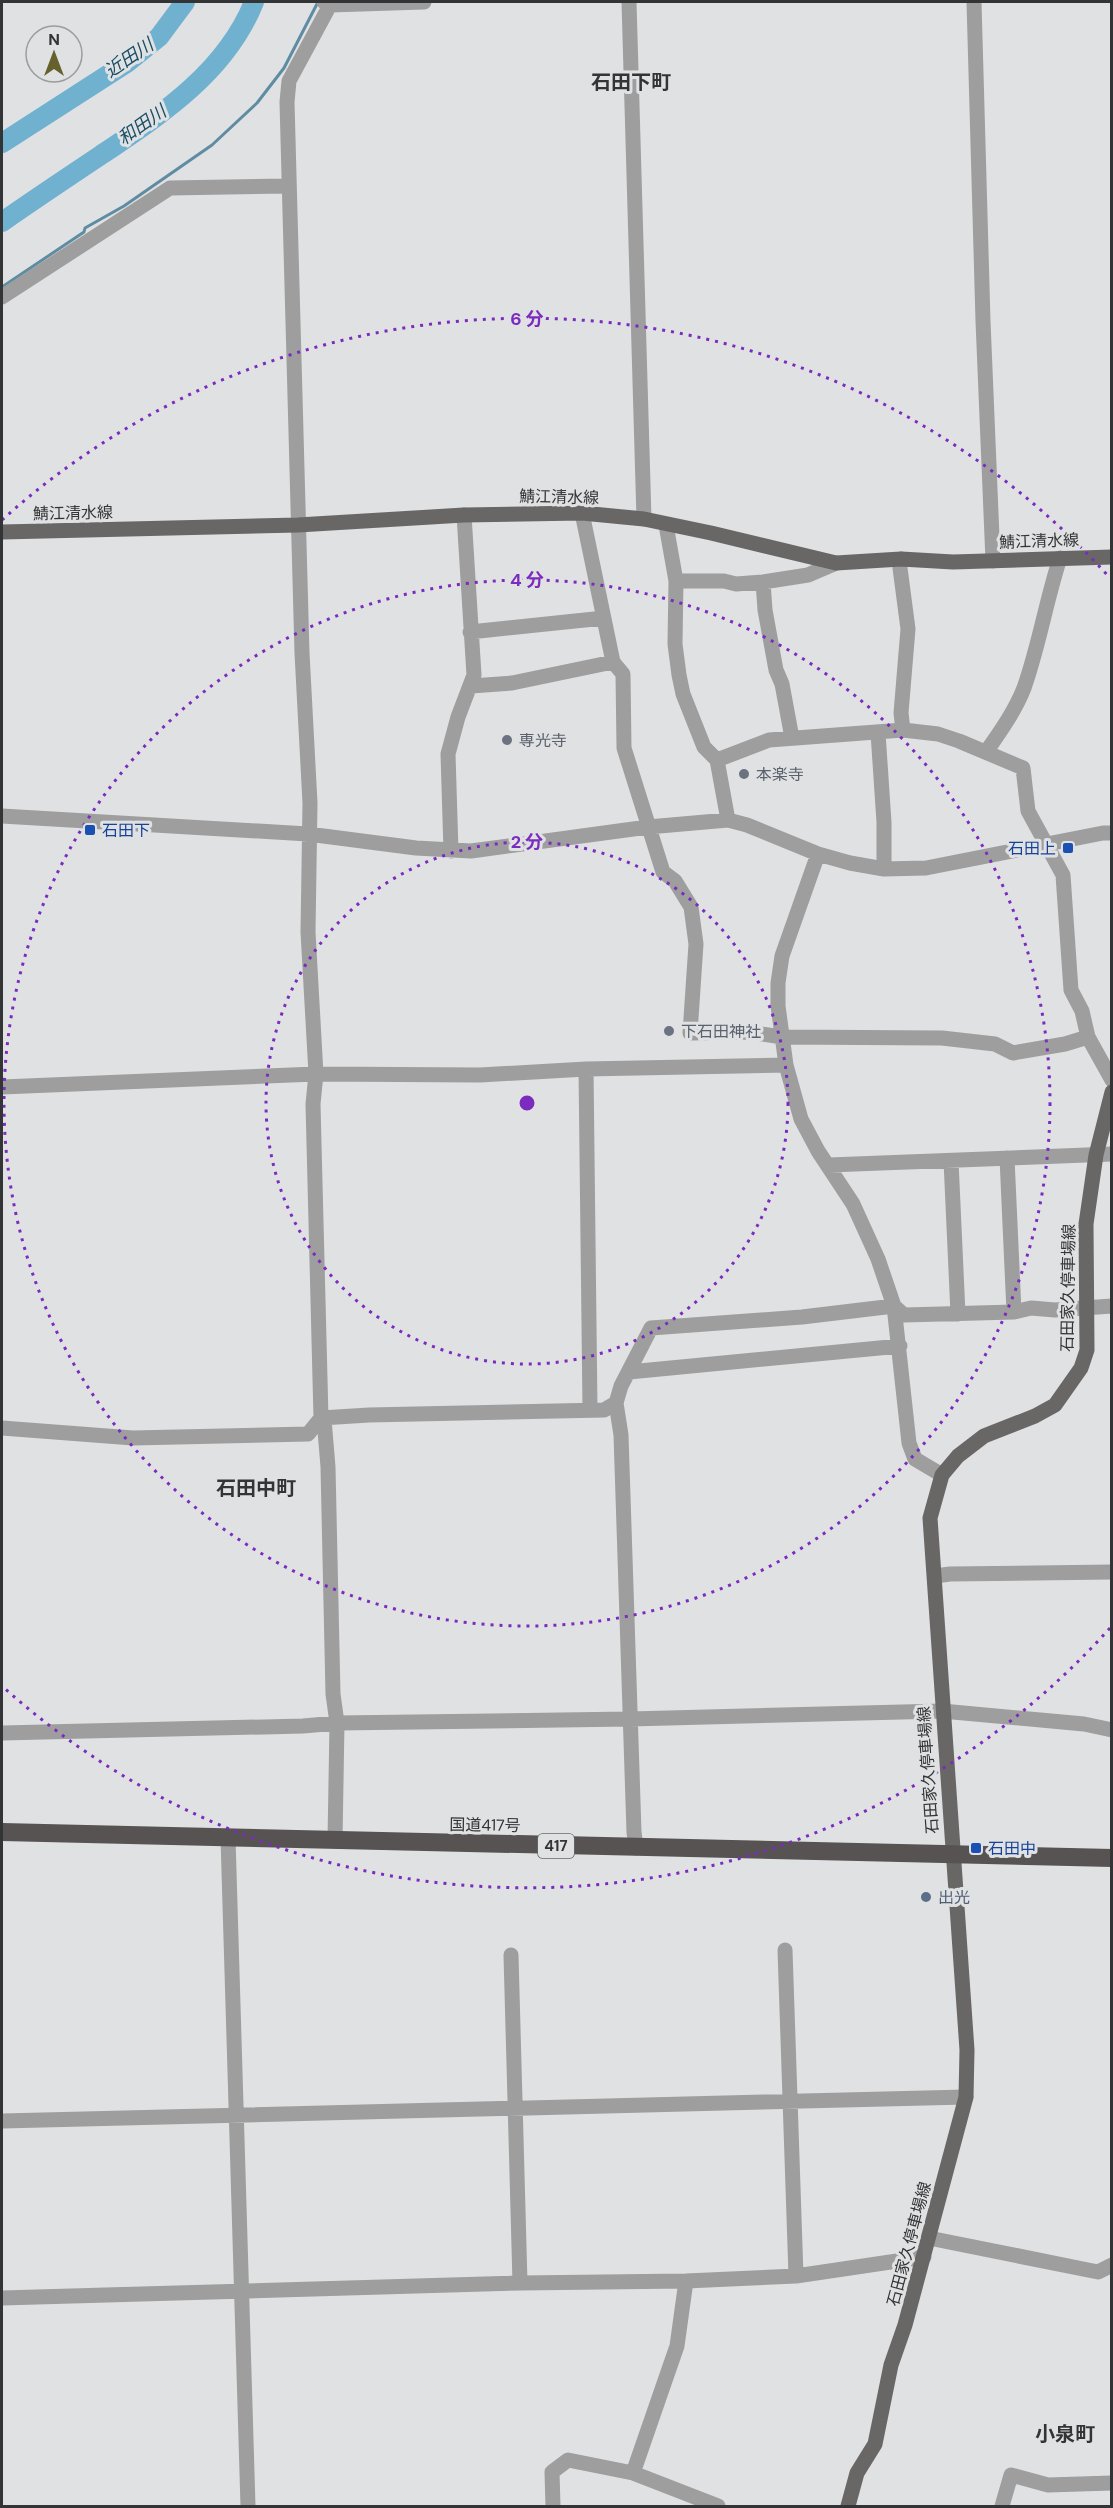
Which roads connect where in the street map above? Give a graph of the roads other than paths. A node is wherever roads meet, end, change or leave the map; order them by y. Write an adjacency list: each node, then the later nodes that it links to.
1 (424, 2): 4 (street)
2 (629, 2): 9 (street)
3 (974, 2): 16 (street)
4 (327, 3): 5 (street)
5 (288, 186): 6 (street); 10 (street)
6 (2, 297)
7 (582, 513): 8 (main road, 鯖江清水線); 9 (main road, 鯖江清水線); 20 (street)
8 (464, 515): 10 (main road, 鯖江清水線); 21 (street)
9 (644, 519): 11 (main road, 鯖江清水線)
10 (298, 525): 12 (main road, 鯖江清水線); 33 (street)
11 (666, 525): 17 (main road, 鯖江清水線); 18 (street)
12 (2, 532)
13 (1112, 557): 14 (main road, 鯖江清水線)
14 (1060, 558): 16 (main road, 鯖江清水線); 27 (street)
15 (901, 559): 16 (main road, 鯖江清水線); 17 (main road, 鯖江清水線); 24 (street)
16 (993, 561)
17 (836, 563): 19 (street)
18 (676, 581): 19 (street); 28 (street)
19 (763, 582): 26 (street)
20 (604, 618): 21 (street); 22 (street)
21 (470, 632): 23 (street)
22 (613, 662): 23 (street); 31 (street)
23 (471, 686): 35 (street)
24 (903, 730): 25 (street); 27 (street)
25 (878, 734): 26 (street); 37 (street)
26 (792, 738): 28 (street)
27 (986, 752): 34 (street)
28 (717, 760): 30 (street)
29 (2, 816): 33 (street)
30 (728, 820): 31 (street); 36 (street)
31 (648, 827): 35 (street); 38 (street)
32 (1112, 833): 34 (street)
33 (308, 834): 35 (street); 42 (street)
34 (1049, 846): 37 (street); 39 (street)
35 (450, 851)
36 (818, 854): 37 (street); 38 (street)
37 (884, 869)
38 (782, 1037): 39 (street); 40 (street)
39 (1088, 1037): 43 (street)
40 (786, 1065): 41 (street); 50 (street)
41 (586, 1069): 42 (street); 59 (street)
42 (315, 1074): 44 (street); 60 (street)
43 (1112, 1080)
44 (2, 1087)
45 (1112, 1092): 47 (main road, 石田家久停車場線)
46 (1112, 1154): 47 (street)
47 (1096, 1155): 48 (street); 53 (main road, 石田家久停車場線)
48 (1007, 1158): 49 (street); 54 (street)
49 (951, 1161): 50 (street); 55 (street)
50 (829, 1165): 51 (street)
51 (894, 1306): 55 (street); 56 (street); 57 (street)
52 (1112, 1306): 53 (street)
53 (1088, 1308): 54 (street); 62 (main road, 石田家久停車場線)
54 (1014, 1312): 55 (street)
55 (957, 1314)
56 (900, 1346): 57 (street); 62 (street)
57 (629, 1372): 58 (street)
58 (616, 1403): 59 (street); 66 (street)
59 (590, 1409): 60 (street)
60 (322, 1419): 61 (street); 67 (street)
61 (2, 1428)
62 (942, 1475): 64 (main road, 石田家久停車場線)
63 (1112, 1572): 64 (street)
64 (935, 1576): 65 (main road, 石田家久停車場線)
65 (942, 1711): 66 (street); 68 (street); 74 (main road, 石田家久停車場線)
66 (630, 1719): 67 (street); 73 (street)
67 (337, 1723): 69 (street); 72 (street)
68 (1112, 1730)
69 (2, 1733)
70 (2, 1832): 71 (highway, 国道417号 / 417)
71 (228, 1838): 72 (highway, 国道417号 / 417); 81 (street)
72 (335, 1841): 73 (highway, 国道417号 / 417)
73 (636, 1848): 74 (highway, 国道417号 / 417)
74 (952, 1854): 75 (highway, 国道417号 / 417); 78 (main road, 石田家久停車場線)
75 (1112, 1858)
76 (785, 1950): 79 (street)
77 (511, 1955): 80 (street)
78 (966, 2097): 79 (street); 83 (main road, 石田家久停車場線)
79 (790, 2101): 80 (street); 86 (street)
80 (515, 2108): 81 (street); 88 (street)
81 (236, 2115): 82 (street); 89 (street)
82 (2, 2121)
83 (929, 2238): 84 (main road, 石田家久停車場線); 85 (street)
84 (924, 2257): 86 (street); 96 (main road, 石田家久停車場線)
85 (1112, 2265)
86 (796, 2276): 87 (street)
87 (687, 2281): 88 (street); 91 (street)
88 (520, 2283): 89 (street)
89 (241, 2291): 90 (street); 93 (street)
90 (2, 2298)
91 (633, 2473): 94 (street); 95 (street)
92 (1112, 2483): 97 (street)
93 (248, 2506)
94 (553, 2506)
95 (718, 2506)
96 (848, 2506)
97 (1002, 2506)

